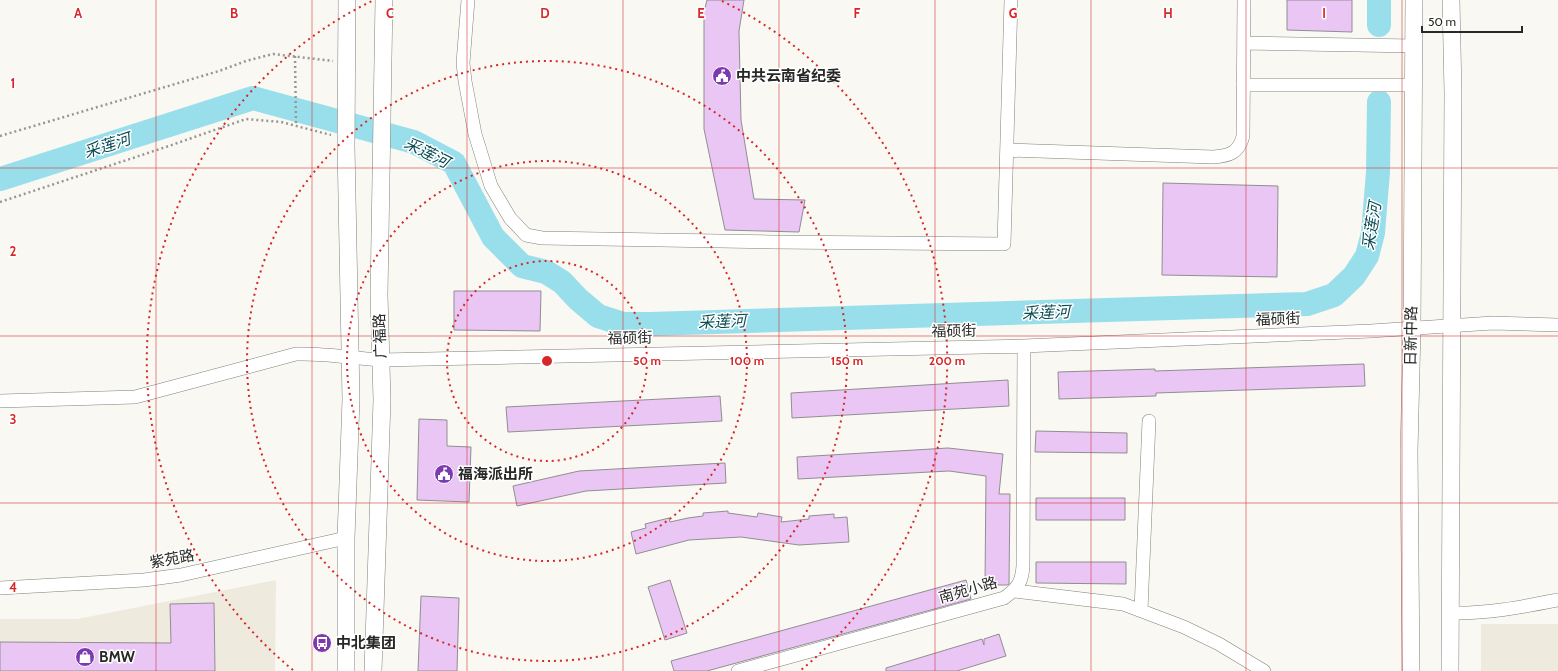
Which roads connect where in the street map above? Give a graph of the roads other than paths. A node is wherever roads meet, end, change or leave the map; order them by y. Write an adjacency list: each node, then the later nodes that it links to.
1 (347, 0): 17 (main road, 广福路)
2 (384, 0): 18 (main road, 广福路)
3 (468, 0): 12 (street)
4 (1011, 0): 12 (street)
5 (1244, 0): 8 (street)
6 (1414, 0): 9 (main road, 日新中路)
7 (1452, 0): 13 (main road)
8 (1244, 43): 9 (street); 10 (street)
9 (1414, 46): 11 (main road, 日新中路)
10 (1243, 85): 11 (street); 12 (street)
11 (1413, 85): 15 (main road, 日新中路)
12 (1007, 150)
13 (1452, 325): 14 (street, 福硕街); 15 (street, 福硕街); 26 (main road)
14 (1558, 325)
15 (1412, 328): 16 (street, 福硕街); 31 (main road, 日新中路)
16 (1024, 346): 18 (street, 福硕街); 23 (street, 南苑小路)
17 (351, 358): 18 (street, 福硕街); 19 (street, 福硕街); 21 (main road, 广福路)
18 (381, 360): 28 (main road, 广福路)
19 (0, 401)
20 (1149, 422): 25 (street)
21 (346, 538): 22 (street, 紫苑路); 27 (main road, 广福路)
22 (0, 588)
23 (1015, 591): 25 (street); 29 (street, 南苑小路)
24 (1558, 600): 26 (street)
25 (1141, 610): 30 (street)
26 (1450, 613): 32 (main road)
27 (346, 671)
28 (374, 671)
29 (738, 671)
30 (1264, 671)
31 (1411, 671)
32 (1450, 671)

